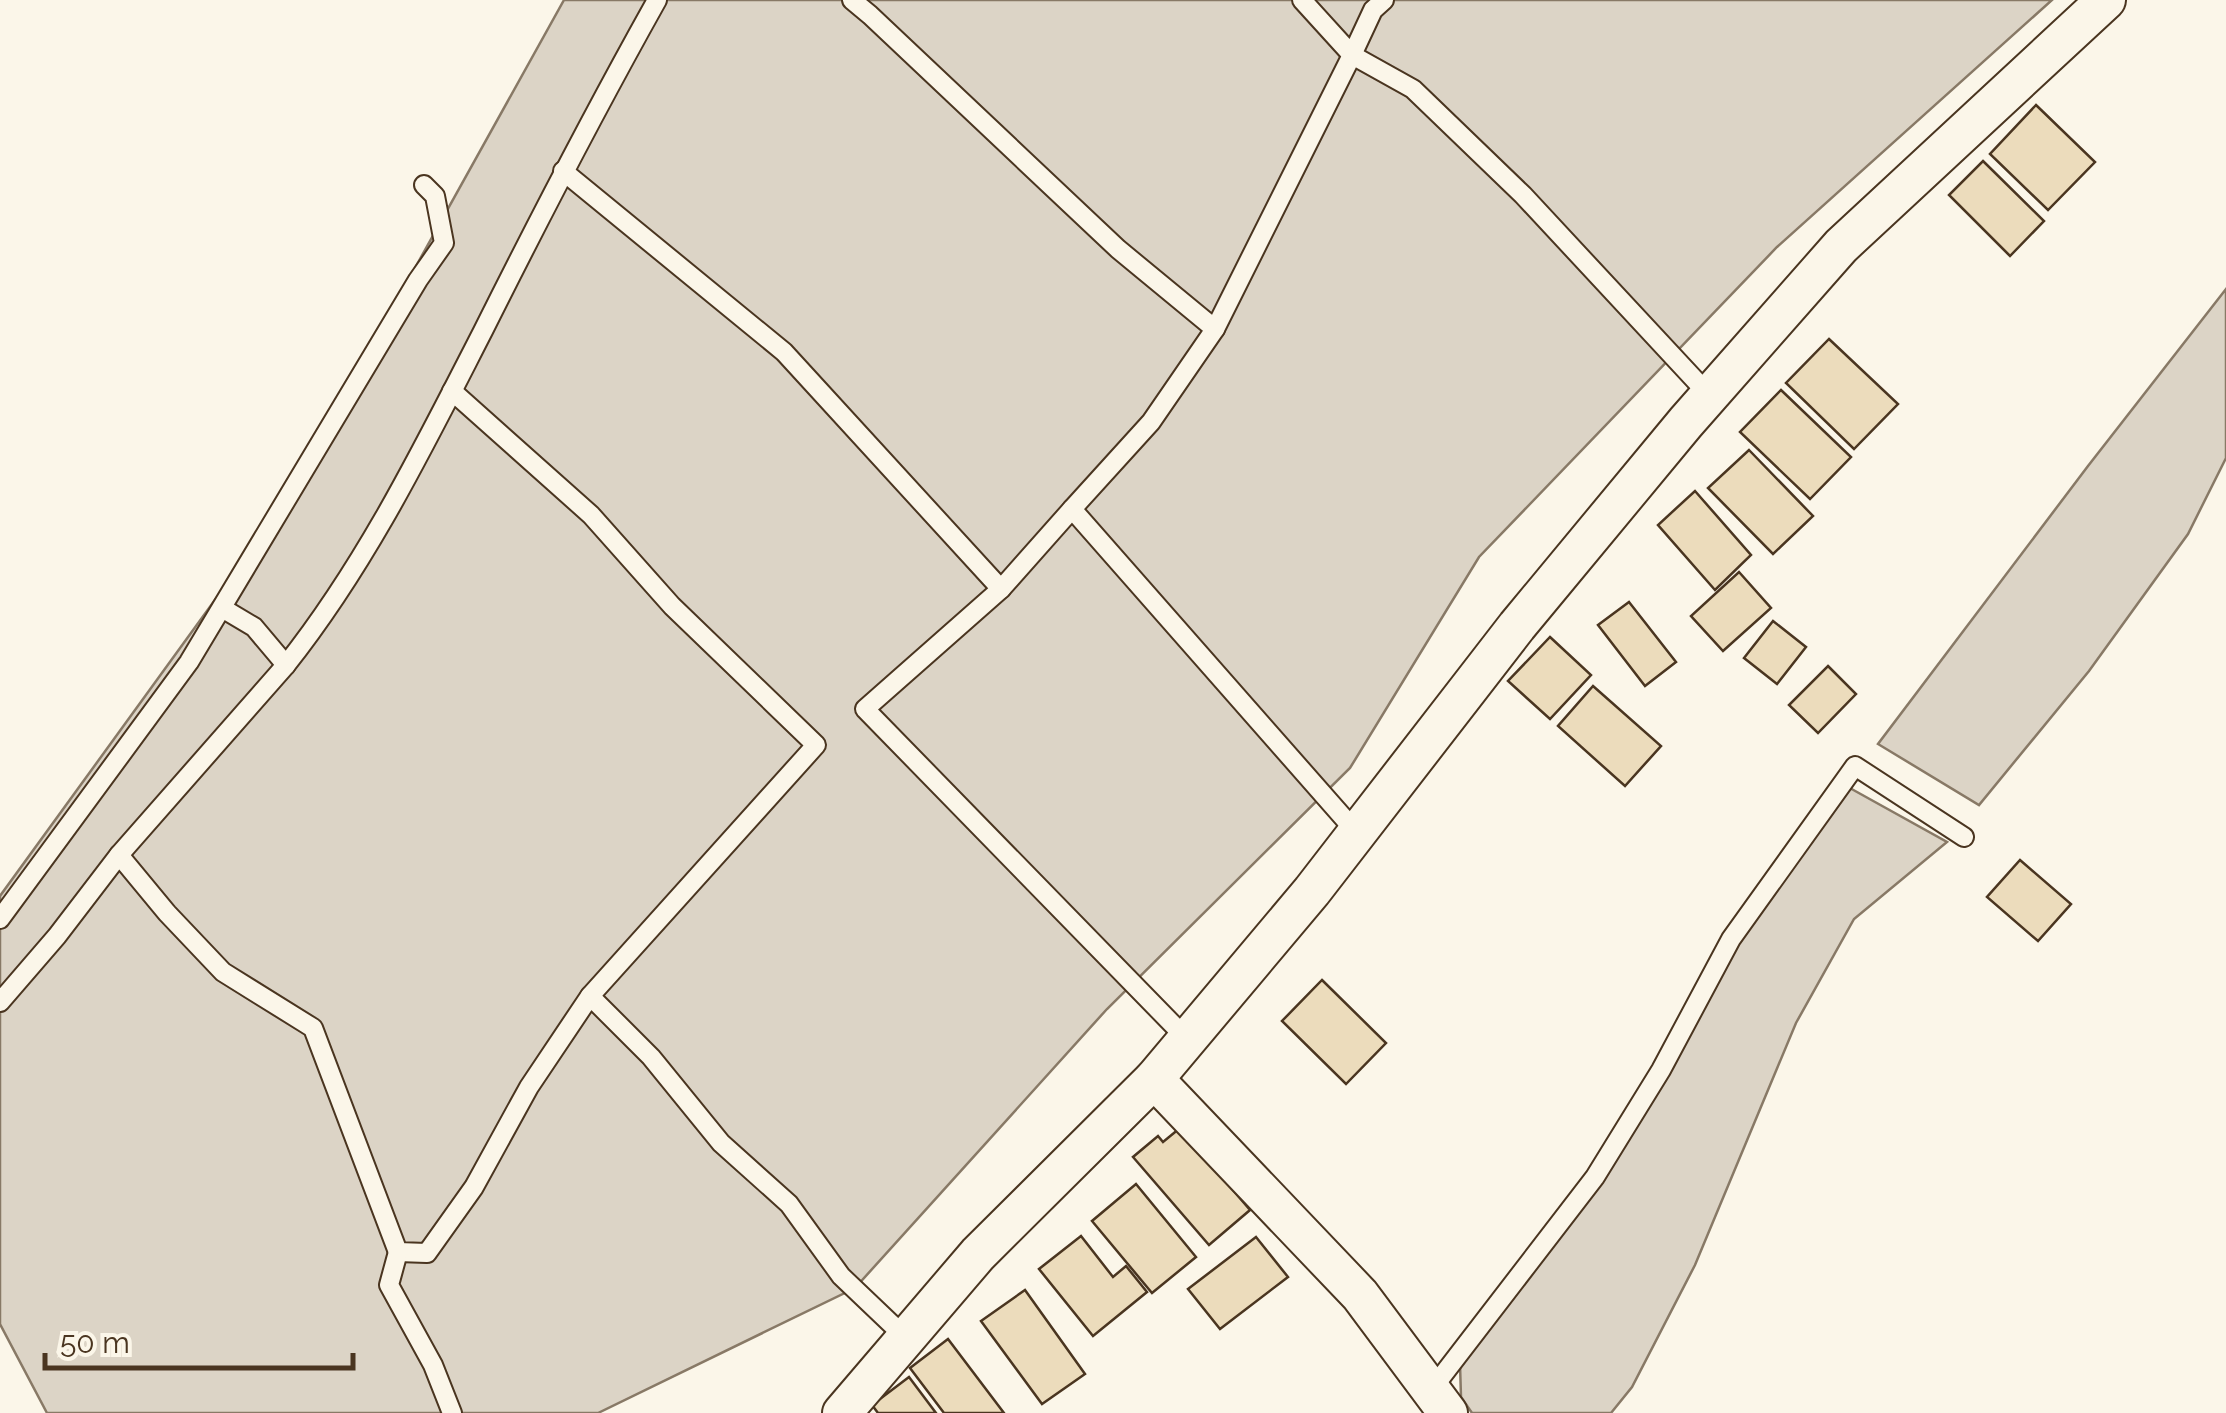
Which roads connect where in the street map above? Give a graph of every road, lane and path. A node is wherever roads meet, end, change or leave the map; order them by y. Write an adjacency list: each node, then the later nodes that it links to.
1 (656, 0): 7 (lane)
2 (852, 0): 9 (lane)
3 (1302, 0): 6 (lane)
4 (1384, 0): 6 (lane)
5 (2106, 0): 11 (street)
6 (1352, 55): 9 (lane); 11 (lane)
7 (564, 171): 10 (lane); 13 (lane)
8 (424, 186): 14 (lane)
9 (1216, 330): 12 (lane)
10 (452, 391): 15 (lane); 20 (lane)
11 (1710, 395): 16 (street)
12 (1072, 509): 13 (lane); 16 (lane)
13 (1000, 589): 22 (lane)
14 (222, 608): 15 (lane); 19 (lane)
15 (286, 665): 18 (lane)
16 (1357, 833): 22 (street)
17 (1964, 837): 26 (lane)
18 (120, 855): 21 (lane); 24 (lane)
19 (0, 919)
20 (590, 996): 24 (lane); 25 (lane)
21 (0, 1002)
22 (1187, 1040): 23 (street)
23 (1154, 1079): 25 (street); 26 (street)
24 (398, 1252): 27 (lane)
25 (906, 1337): 28 (street)
26 (1440, 1401)
27 (452, 1413)
28 (842, 1413)

